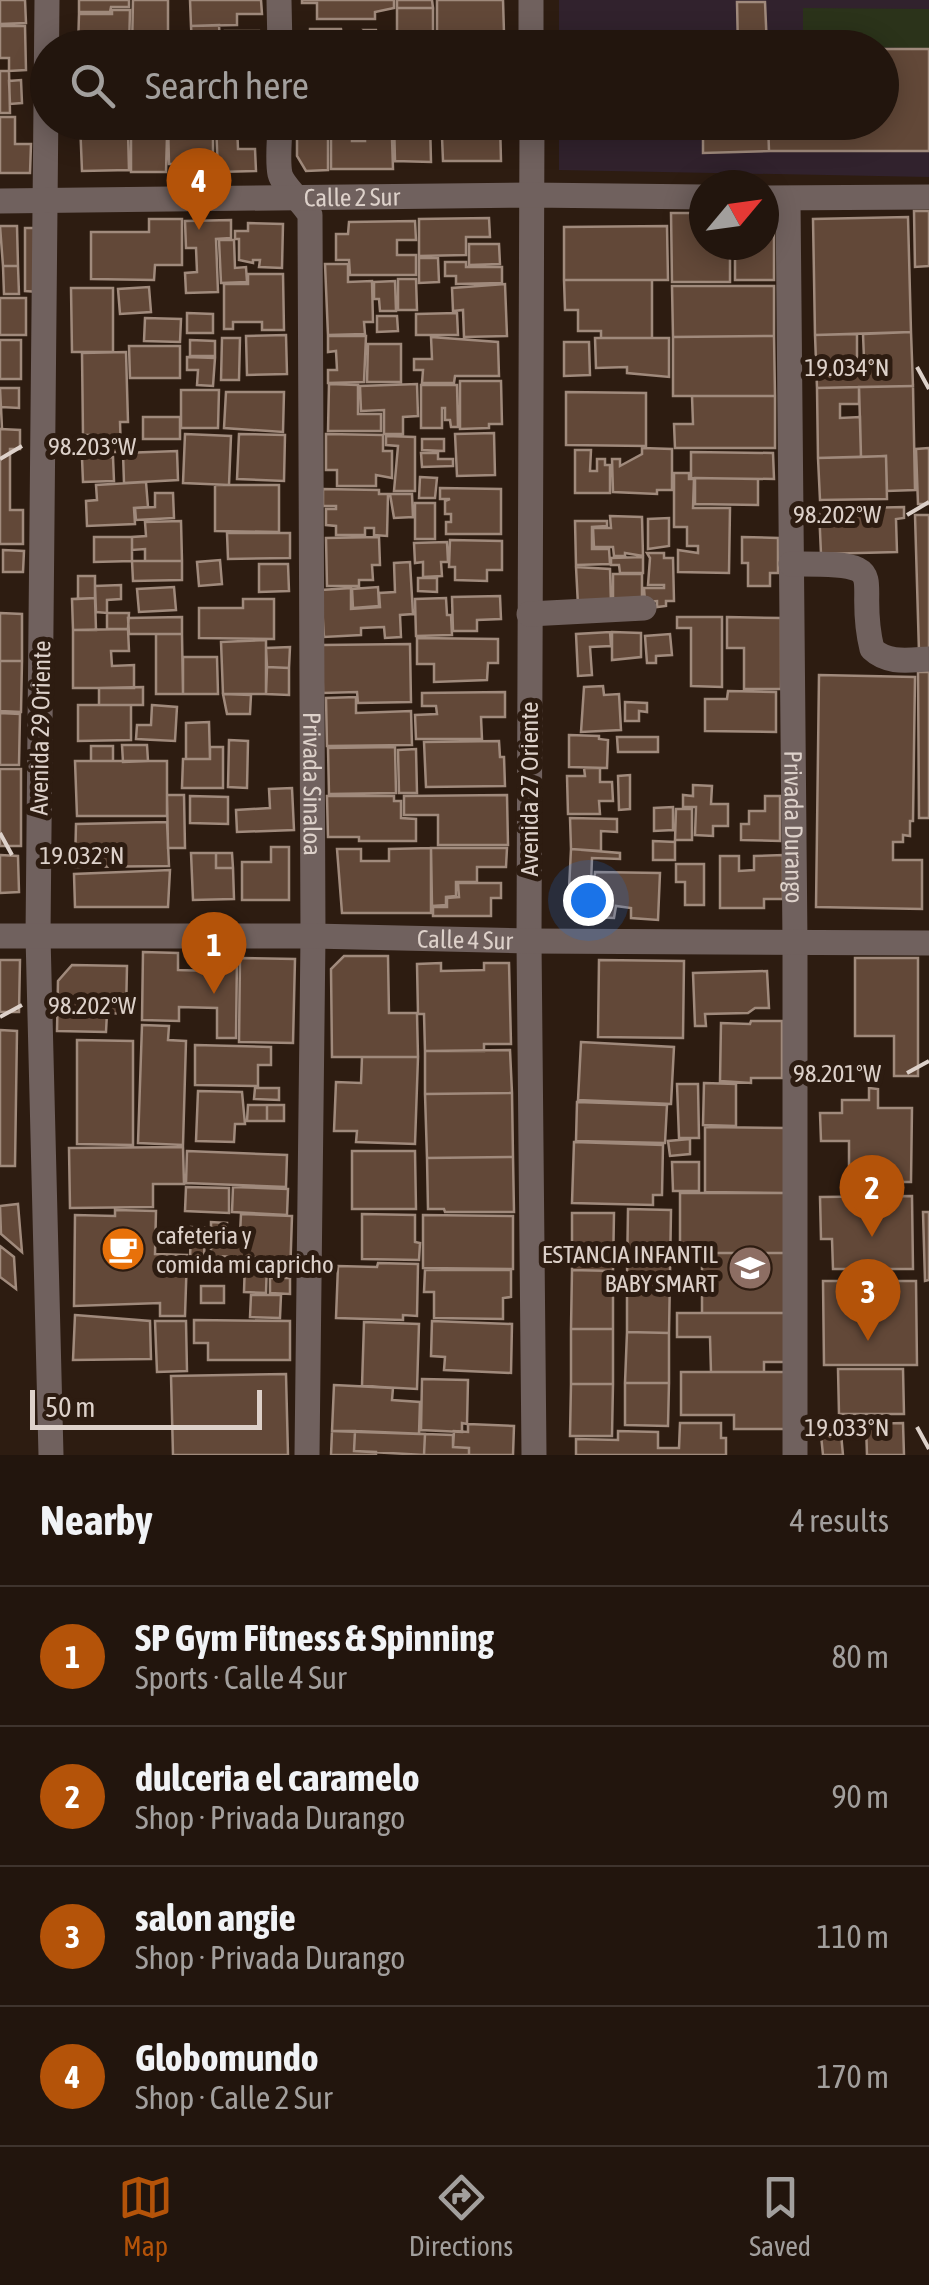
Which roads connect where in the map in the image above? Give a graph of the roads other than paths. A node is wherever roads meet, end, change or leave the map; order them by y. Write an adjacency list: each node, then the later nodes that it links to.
1 (46, 0): 4 (street, Avenida 29 Oriente)
2 (279, 0): 5 (street)
3 (531, 0): 6 (street)
4 (46, 30)
5 (280, 30)
6 (532, 30)
7 (45, 140): 15 (street, Avenida 29 Oriente)
8 (280, 140): 14 (street, Privada Sinaloa)
9 (532, 140): 10 (street, Avenida 27 Oriente)
10 (530, 195): 12 (street, Calle 2 Sur); 14 (street, Calle 2 Sur); 20 (street, Avenida 27 Oriente)
11 (929, 197): 13 (street)
12 (689, 198)
13 (779, 198)
14 (301, 199): 15 (street, Calle 2 Sur); 24 (street, Privada Sinaloa)
15 (45, 200): 16 (street, Calle 2 Sur); 23 (street, Avenida 29 Oriente)
16 (0, 201)
17 (779, 260): 18 (street, Privada Durango)
18 (792, 564): 21 (street); 26 (street, Privada Durango)
19 (644, 608): 20 (street)
20 (530, 614): 25 (street, Avenida 27 Oriente)
21 (929, 659)
22 (0, 936): 23 (street, Calle 4 Sur)
23 (38, 936): 24 (street, Calle 4 Sur); 28 (street, Avenida 29 Oriente)
24 (313, 936): 25 (street, Calle 4 Sur); 29 (street, Privada Sinaloa)
25 (529, 941): 26 (street, Calle 4 Sur); 30 (street, Avenida 27 Oriente)
26 (795, 943): 27 (street, Calle 4 Sur); 31 (street, Privada Durango)
27 (929, 943)
28 (51, 1455)
29 (307, 1455)
30 (534, 1455)
31 (794, 1455)

